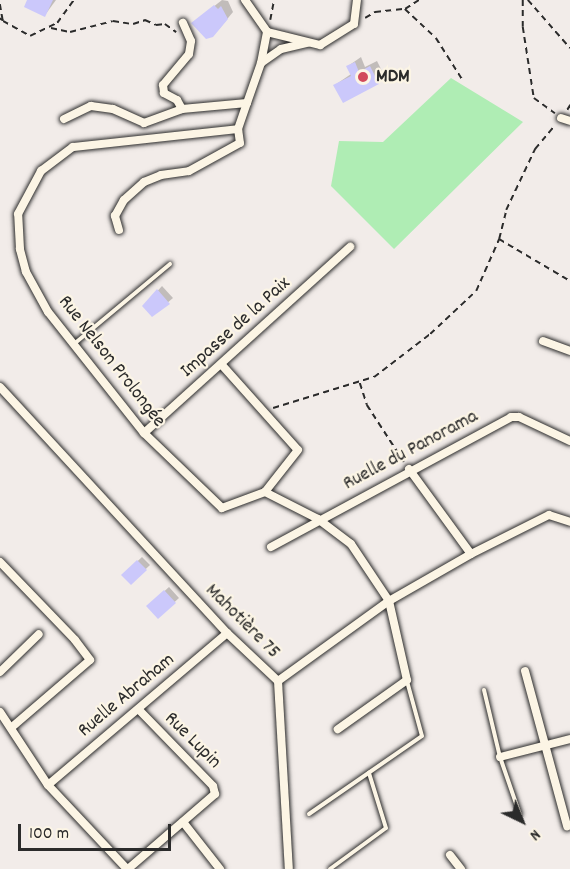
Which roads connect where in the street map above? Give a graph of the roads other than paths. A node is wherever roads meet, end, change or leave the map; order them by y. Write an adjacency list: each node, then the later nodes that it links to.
1 (245, 0): 4 (street)
2 (357, 0): 5 (street)
3 (183, 23): 8 (street)
4 (267, 32): 5 (street); 6 (street)
5 (307, 43): 6 (street)
6 (261, 63): 7 (street)
7 (247, 103): 8 (street); 12 (street)
8 (182, 109): 10 (street)
9 (561, 118): 11 (street)
10 (64, 119)
11 (570, 121)
12 (238, 129): 13 (street); 17 (street, Rue Nelson Prolongée)
13 (119, 230)
14 (350, 247): 19 (street, Impasse de la Paix)
15 (170, 264): 17 (lane)
16 (543, 341): 18 (street)
17 (73, 345): 21 (street, Rue Nelson Prolongée)
18 (570, 351)
19 (221, 364): 21 (street, Impasse de la Paix); 24 (street)
20 (0, 387): 31 (street, Mahotière 75)
21 (144, 433): 24 (street, Rue Nelson Prolongée)
22 (570, 441): 23 (street, Ruelle du Panorama)
23 (409, 469): 25 (street, Ruelle du Panorama); 28 (street)
24 (265, 492): 25 (street)
25 (318, 519): 27 (street, Ruelle du Panorama); 30 (street)
26 (570, 522): 28 (street, Mahotière 75)
27 (271, 547)
28 (471, 554): 30 (street, Mahotière 75)
29 (0, 562): 40 (street)
30 (389, 601): 35 (street); 36 (street, Mahotière 75)
31 (227, 633): 36 (street, Mahotière 75); 38 (street, Ruelle Abraham)
32 (39, 634): 34 (street)
33 (525, 671): 43 (street)
34 (0, 672)
35 (407, 680): 41 (street); 45 (lane)
36 (278, 681): 54 (street)
37 (484, 690): 44 (lane)
38 (138, 709): 46 (street, Ruelle Abraham); 49 (street, Rue Lupin)
39 (0, 712): 40 (street)
40 (11, 728): 46 (street)
41 (338, 729)
42 (570, 739): 43 (street)
43 (546, 746): 44 (street); 50 (street)
44 (500, 757): 48 (lane)
45 (369, 773): 47 (lane); 55 (lane)
46 (48, 785): 52 (street)
47 (309, 814)
48 (520, 815)
49 (183, 822): 52 (street, Rue Lupin); 53 (street)
50 (567, 826)
51 (450, 855): 56 (street)
52 (128, 869)
53 (220, 869)
54 (289, 869)
55 (330, 869)
56 (461, 869)

